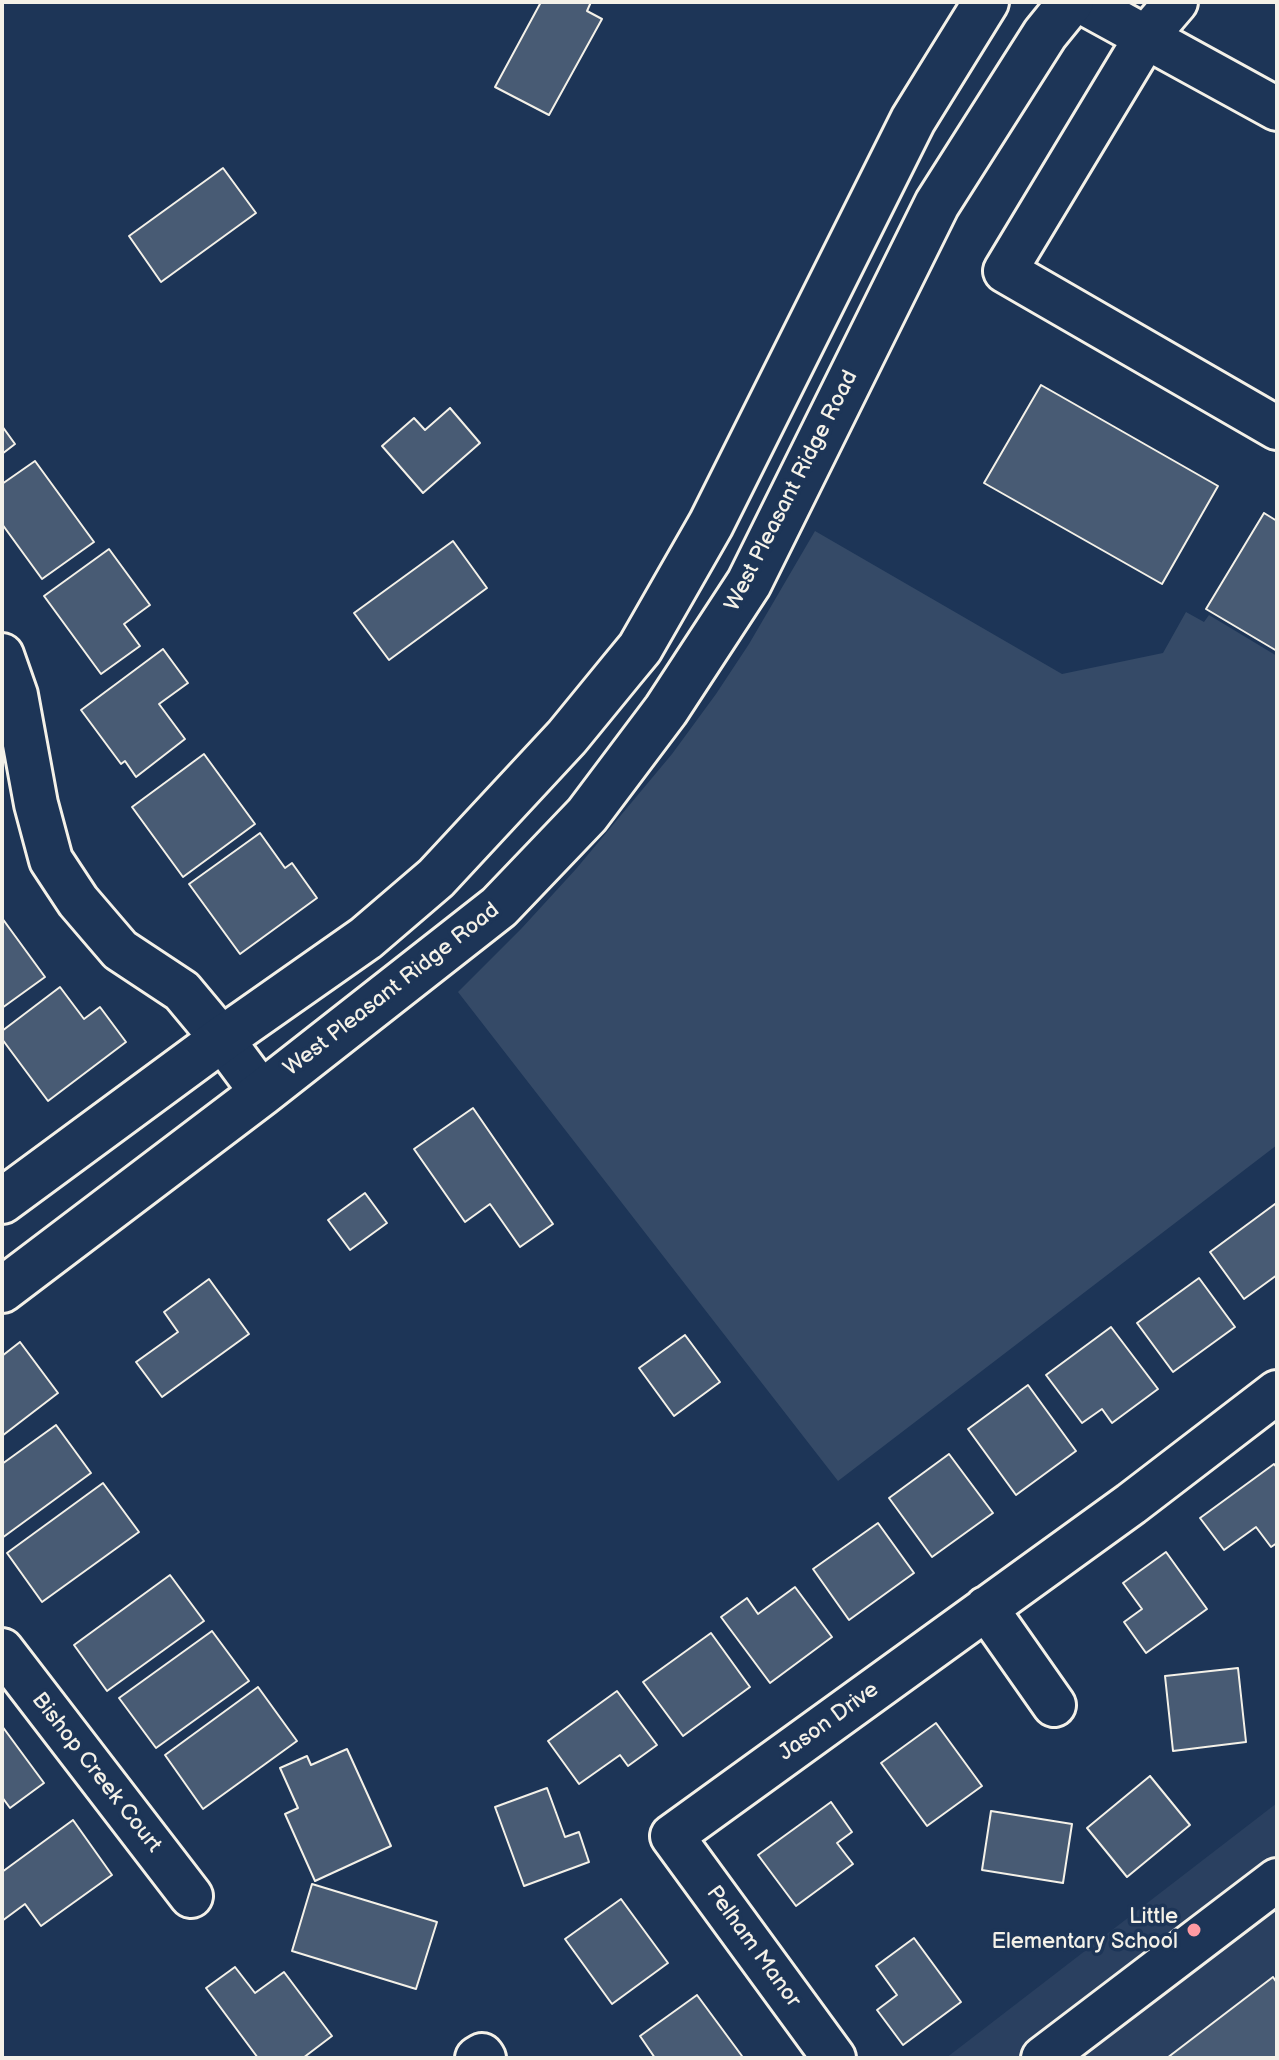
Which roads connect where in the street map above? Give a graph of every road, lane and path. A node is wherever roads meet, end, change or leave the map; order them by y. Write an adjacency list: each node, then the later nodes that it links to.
1 (986, 2): 9 (main road)
2 (1071, 2): 10 (main road, West Pleasant Ridge Road)
3 (1082, 2): 5 (street)
4 (1176, 2): 5 (street)
5 (1146, 37): 6 (street); 7 (street)
6 (1277, 109)
7 (1277, 428)
8 (2, 655): 9 (street)
9 (222, 1039): 10 (street); 11 (main road)
10 (262, 1093): 12 (main road, West Pleasant Ridge Road)
11 (2, 1201)
12 (2, 1290)
13 (1277, 1392): 14 (street, Jason Drive)
14 (986, 1608): 16 (street); 17 (street, Jason Drive)
15 (2, 1650): 19 (street, Bishop Creek Court)
16 (1054, 1705)
17 (672, 1836): 22 (street, Pelham Manor)
18 (1277, 1880): 23 (street)
19 (191, 1896)
20 (477, 2058): 21 (street)
21 (484, 2058)
22 (834, 2058)
23 (1043, 2058)

